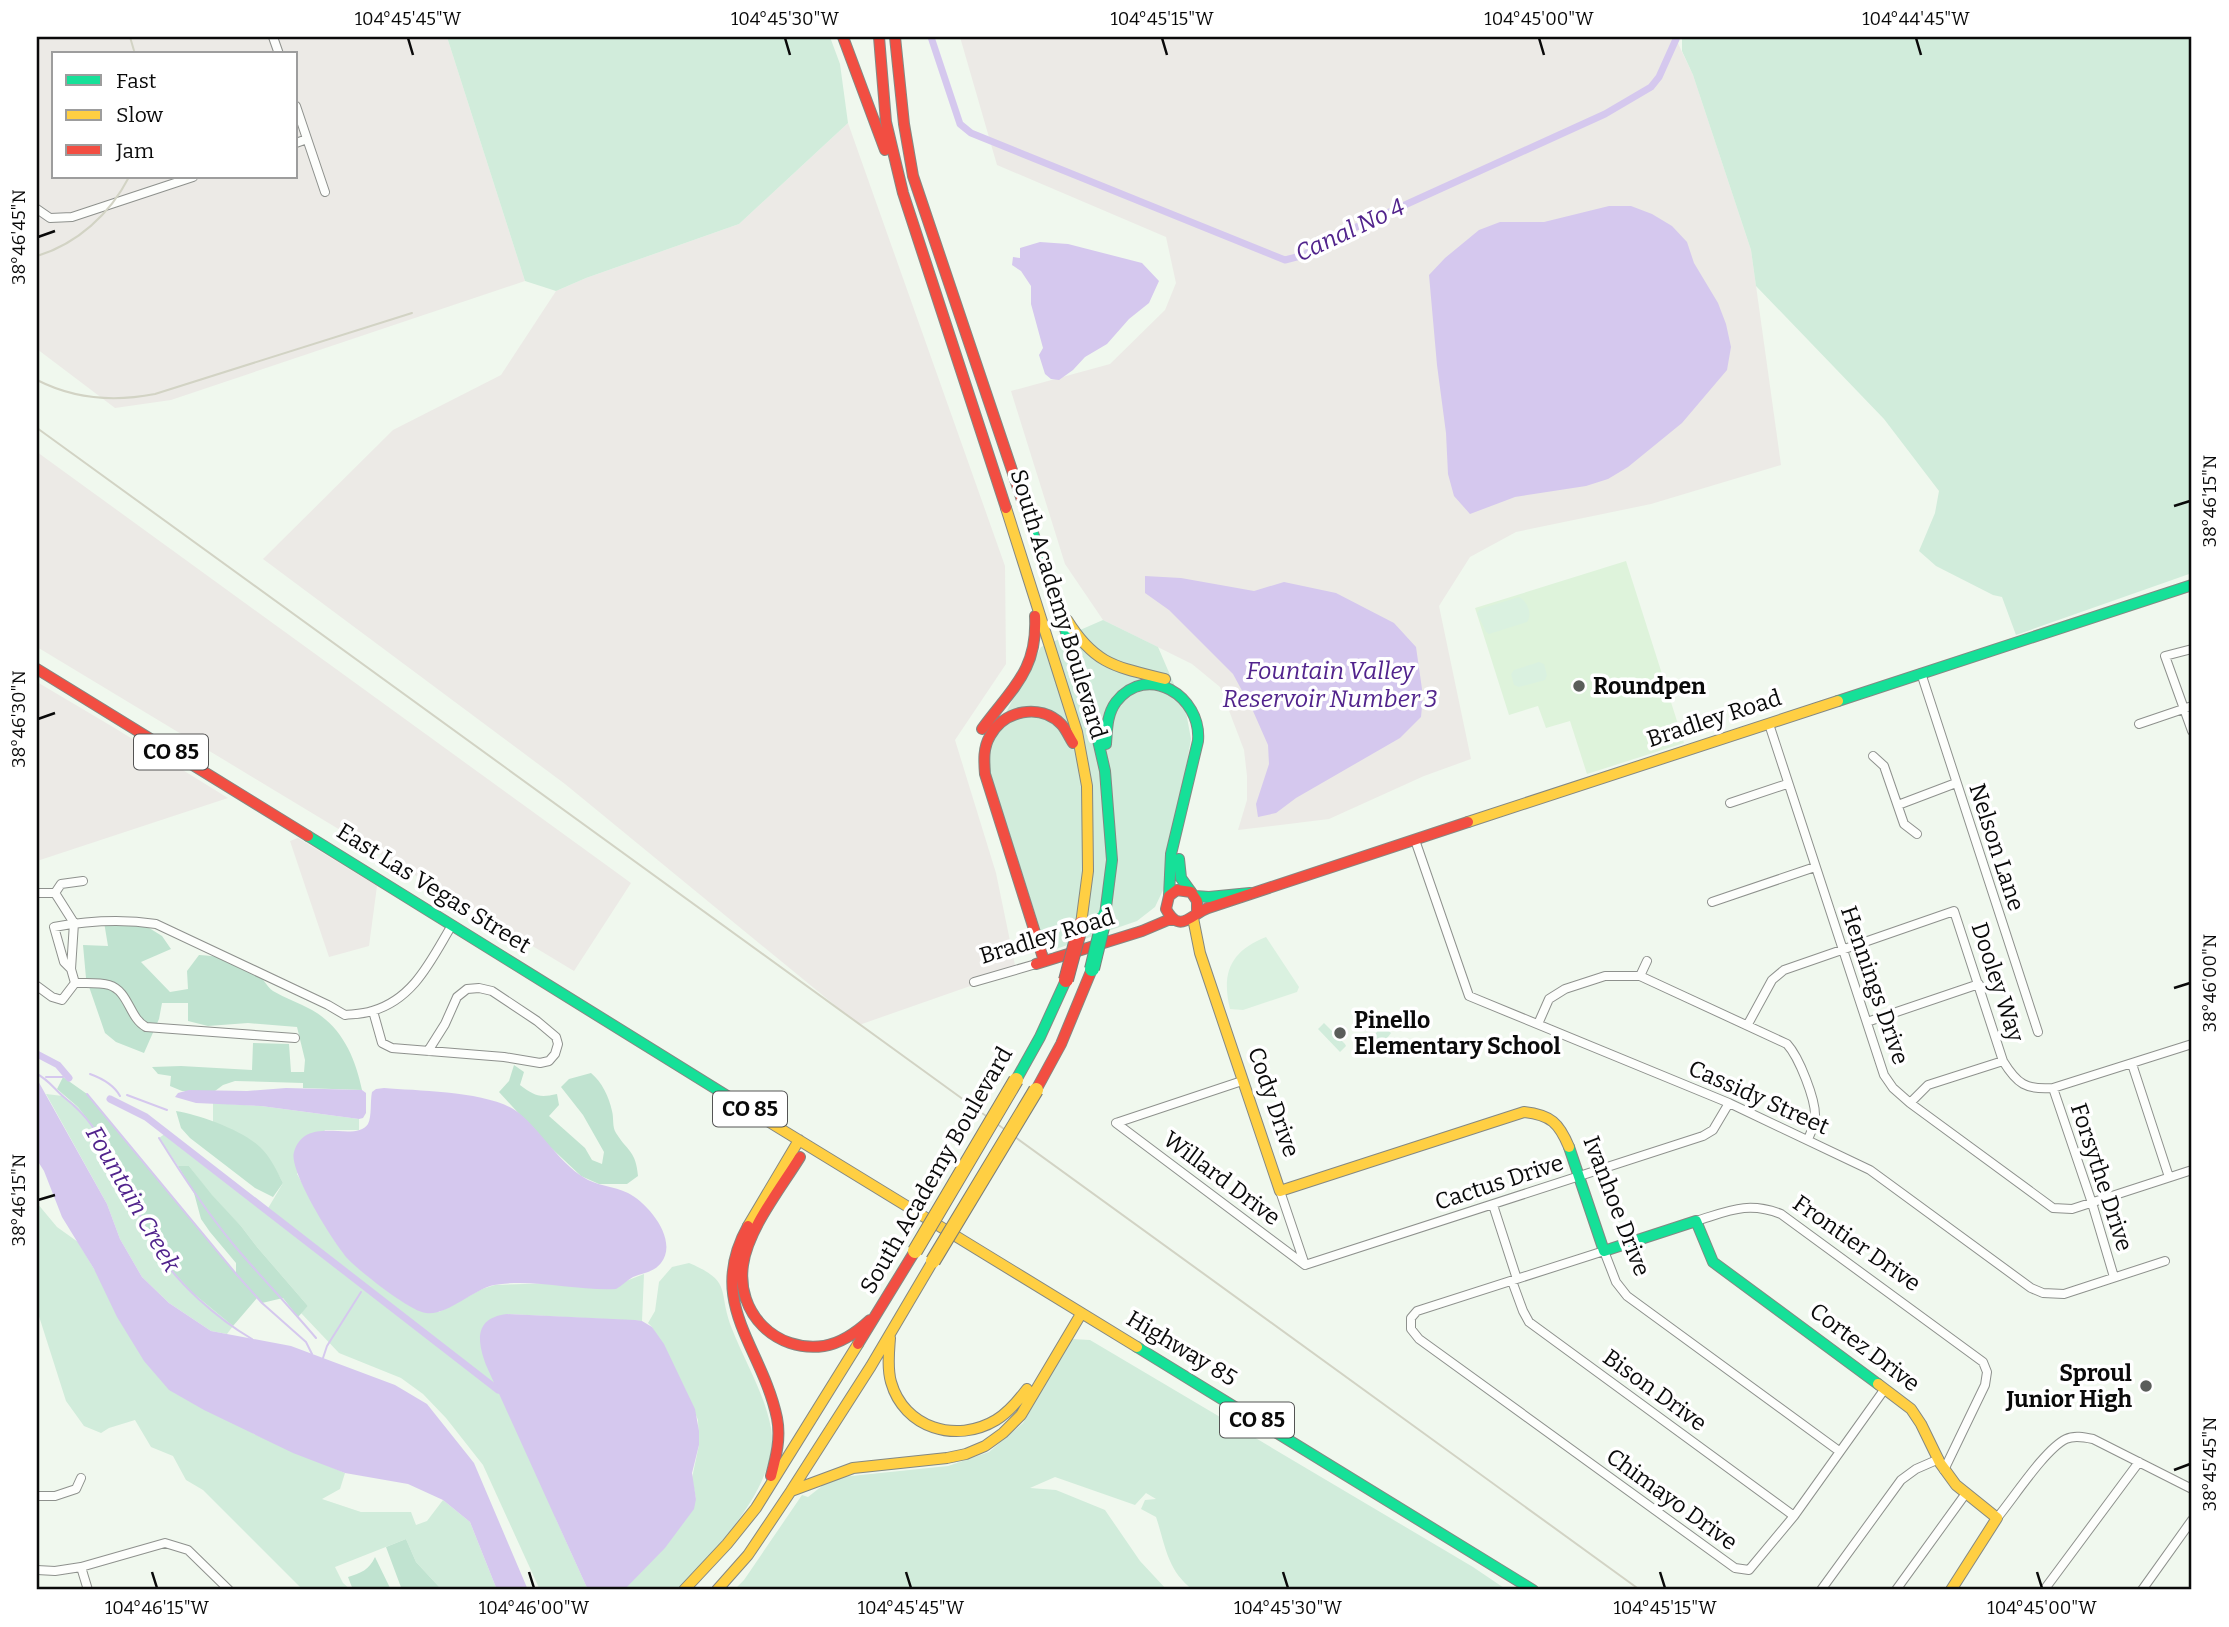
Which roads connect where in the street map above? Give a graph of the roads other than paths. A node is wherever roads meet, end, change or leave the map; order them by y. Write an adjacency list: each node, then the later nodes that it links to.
1 (843, 37): 11 (main road)
2 (879, 37): 11 (main road, South Academy Boulevard)
3 (895, 37): 5 (main road, South Academy Boulevard)
4 (903, 37): 5 (main road)
5 (899, 85): 15 (main road, South Academy Boulevard)
6 (298, 112): 7 (street)
7 (307, 139): 8 (street); 10 (street)
8 (298, 142)
9 (190, 178): 12 (street)
10 (325, 192)
11 (903, 192): 14 (main road, South Academy Boulevard)
12 (37, 208)
13 (2192, 585): 18 (main road, Bradley Road)
14 (1031, 587): 28 (main road, South Academy Boulevard); 46 (main road)
15 (1053, 594): 31 (main road, South Academy Boulevard); 37 (main road)
16 (2192, 649): 19 (street)
17 (37, 669): 42 (main road, East Las Vegas Street / CO 85)
18 (1921, 673): 20 (main road, Bradley Road); 24 (street, Nelson Lane)
19 (2188, 707): 21 (street); 22 (street)
20 (1769, 724): 25 (street, Hennings Drive); 30 (main road, Bradley Road)
21 (2139, 724)
22 (2192, 731)
23 (1873, 757): 27 (street)
24 (1956, 783): 27 (street); 57 (street, Nelson Lane)
25 (1787, 784): 26 (street); 32 (street, Hennings Drive)
26 (1730, 803)
27 (1898, 805): 29 (street)
28 (1088, 817): 46 (main road); 81 (main road, South Academy Boulevard, bridge)
29 (1917, 834)
30 (1415, 840): 36 (main road, Bradley Road); 55 (street, Cassidy Street)
31 (1112, 860): 38 (main road); 84 (main road, South Academy Boulevard, bridge)
32 (1815, 867): 39 (street); 44 (street, Hennings Drive)
33 (83, 881): 35 (street)
34 (37, 893): 35 (street)
35 (55, 893): 41 (street)
36 (1250, 893): 37 (main road, Bradley Road); 40 (main road, Bradley Road)
37 (1193, 894): 38 (main road, Bradley Road); 40 (main road)
38 (1168, 900): 40 (main road); 43 (main road, Bradley Road)
39 (1712, 902)
40 (1186, 918): 43 (main road, Bradley Road); 63 (main road, Cody Drive)
41 (74, 923): 47 (street); 47 (street); 53 (street)
42 (452, 925): 53 (street); 68 (main road, East Las Vegas Street / CO 85)
43 (1133, 933): 46 (main road, Bradley Road)
44 (1842, 948): 51 (street, Dooley Way); 54 (street, Hennings Drive); 56 (street, Dooley Way)
45 (1647, 961): 48 (street)
46 (1040, 962): 49 (street, Bradley Road)
47 (71, 969): 50 (street)
48 (1640, 976): 55 (street); 56 (street)
49 (974, 982)
50 (75, 983): 52 (street); 58 (street)
51 (1979, 984): 54 (street); 61 (street, Dooley Way)
52 (37, 986)
53 (373, 1011): 60 (street)
54 (1867, 1022): 66 (street, Hennings Drive)
55 (1538, 1024): 65 (street, Cassidy Street)
56 (1748, 1024): 67 (street)
57 (2038, 1032)
58 (295, 1038)
59 (2192, 1044): 62 (street, Dooley Way)
60 (428, 1051): 60 (street)
61 (2003, 1061): 64 (street, Dooley Way); 66 (street)
62 (2132, 1064): 64 (street, Dooley Way); 71 (street)
63 (1242, 1081): 72 (main road, Cody Drive); 78 (street, Willard Drive)
64 (2053, 1088): 73 (street, Forsythe Drive)
65 (1729, 1103): 67 (street, Cassidy Street); 70 (street, Cactus Drive)
66 (1910, 1103): 73 (street, Hennings Drive)
67 (1808, 1139): 79 (street, Cassidy Street)
68 (803, 1142): 81 (main road); 82 (main road, Highway 85 / CO 85); 94 (main road)
69 (2192, 1170): 71 (street, Hennings Drive)
70 (1579, 1176): 72 (main road, Ivanhoe Drive); 74 (street, Cactus Drive); 76 (main road, Ivanhoe Drive)
71 (2169, 1177): 73 (street, Hennings Drive)
72 (1280, 1191): 78 (street, Cody Drive)
73 (2092, 1203): 79 (street, Forsythe Drive)
74 (1493, 1205): 78 (street, Cactus Drive); 80 (street, Bison Drive)
75 (1696, 1221): 76 (main road, Frontier Drive); 85 (main road, Cortez Drive); 88 (street, Frontier Drive)
76 (1604, 1251): 80 (street, Frontier Drive); 86 (street, Ivanhoe Drive)
77 (2165, 1261): 79 (street, Cassidy Street)
78 (1305, 1265)
79 (2114, 1277)
80 (1515, 1280): 83 (street, Frontier Drive); 95 (street, Bison Drive)
81 (881, 1309): 94 (main road, South Academy Boulevard)
82 (1078, 1311): 84 (main road); 91 (main road); 104 (main road, Highway 85 / CO 85)
83 (1417, 1311): 95 (street, Chimayo Drive)
84 (891, 1332): 91 (main road, South Academy Boulevard)
85 (1884, 1390): 86 (street, Chimayo Drive); 88 (main road, Cortez Drive)
86 (1839, 1451): 95 (street, Chimayo Drive)
87 (2139, 1462): 90 (street); 96 (street); 108 (street)
88 (1941, 1464): 93 (main road, Cortez Drive); 105 (street)
89 (81, 1478): 92 (street)
90 (2192, 1489)
91 (791, 1492): 103 (main road, South Academy Boulevard)
92 (37, 1496)
93 (1964, 1496): 96 (main road, Cortez Drive); 106 (street)
94 (756, 1508): 102 (main road, South Academy Boulevard)
95 (1794, 1516)
96 (1997, 1518): 107 (main road)
97 (2192, 1520): 109 (street)
98 (81, 1567): 99 (street); 100 (street); 101 (street)
99 (37, 1570)
100 (88, 1590)
101 (229, 1590)
102 (684, 1590)
103 (717, 1590)
104 (1533, 1590)
105 (1821, 1590)
106 (1896, 1590)
107 (1951, 1590)
108 (2044, 1590)
109 (2142, 1590)

